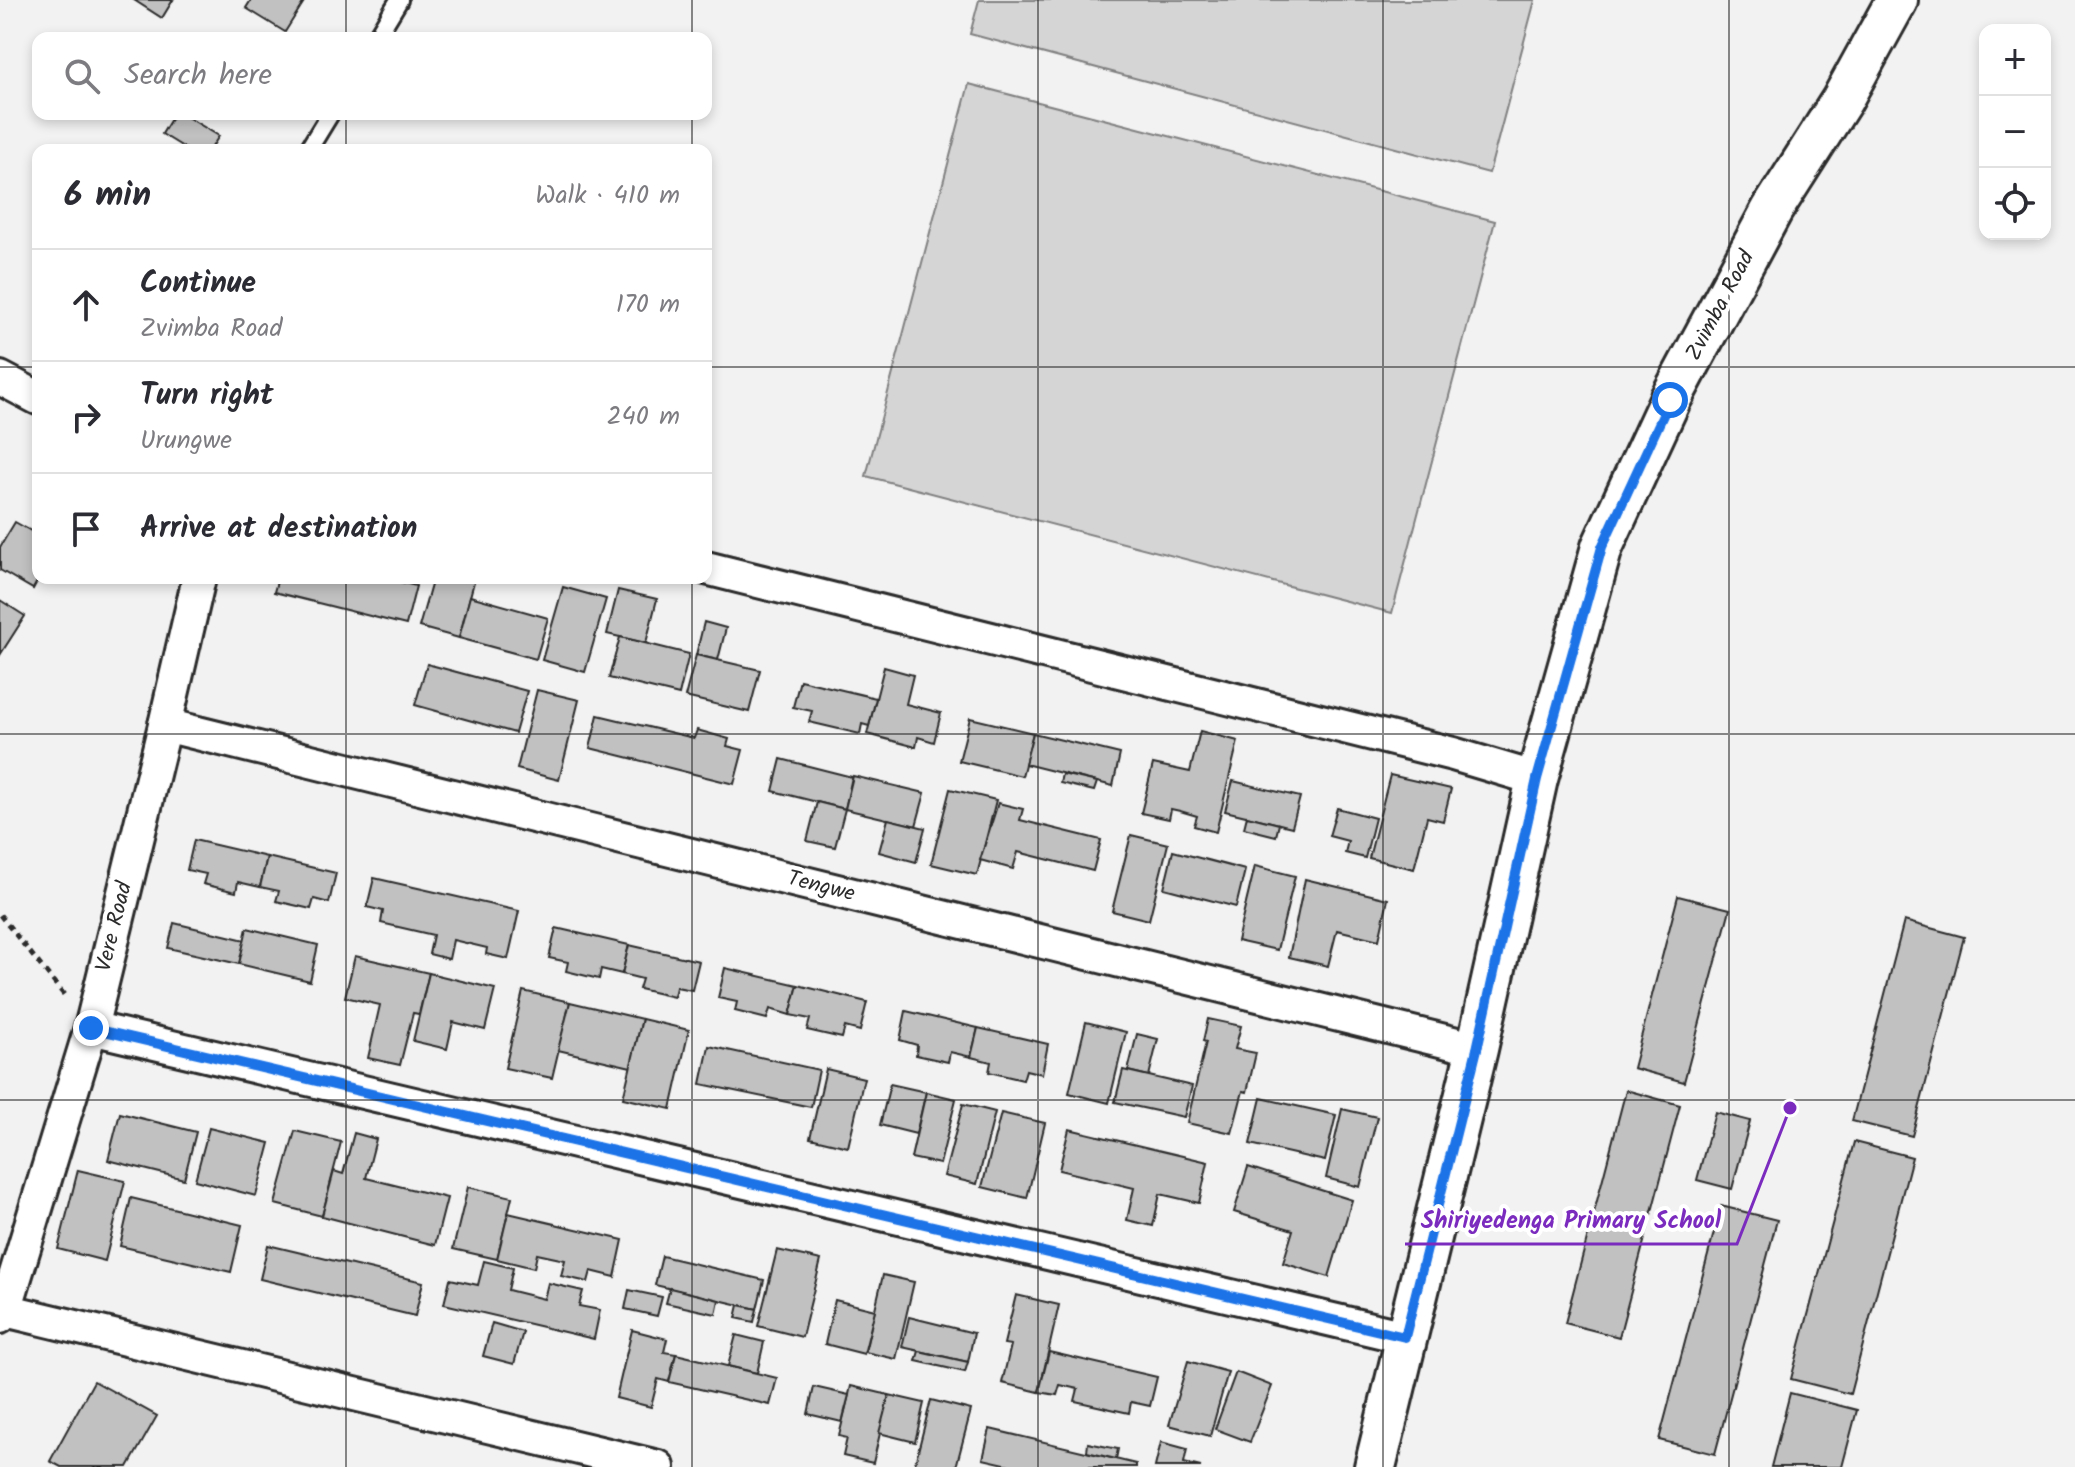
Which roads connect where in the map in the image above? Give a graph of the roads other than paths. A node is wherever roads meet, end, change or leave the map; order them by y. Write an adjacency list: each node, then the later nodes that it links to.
1 (399, 0): 3 (lane)
2 (1897, 0): 11 (street, Zvimba Road)
3 (380, 32)
4 (326, 120): 5 (lane)
5 (312, 144)
6 (0, 378): 7 (street)
7 (32, 395)
8 (712, 569): 11 (street)
9 (198, 584): 10 (street, Vere Road)
10 (165, 725): 12 (street, Vere Road); 13 (street, Tengwe)
11 (1537, 779): 13 (street, Zvimba Road)
12 (91, 1028): 14 (street, Vere Road); 15 (street)
13 (1477, 1049): 15 (street, Zvimba Road)
14 (3, 1314): 16 (street)
15 (1405, 1337): 17 (street, Zvimba Road)
16 (658, 1467)
17 (1375, 1467)

